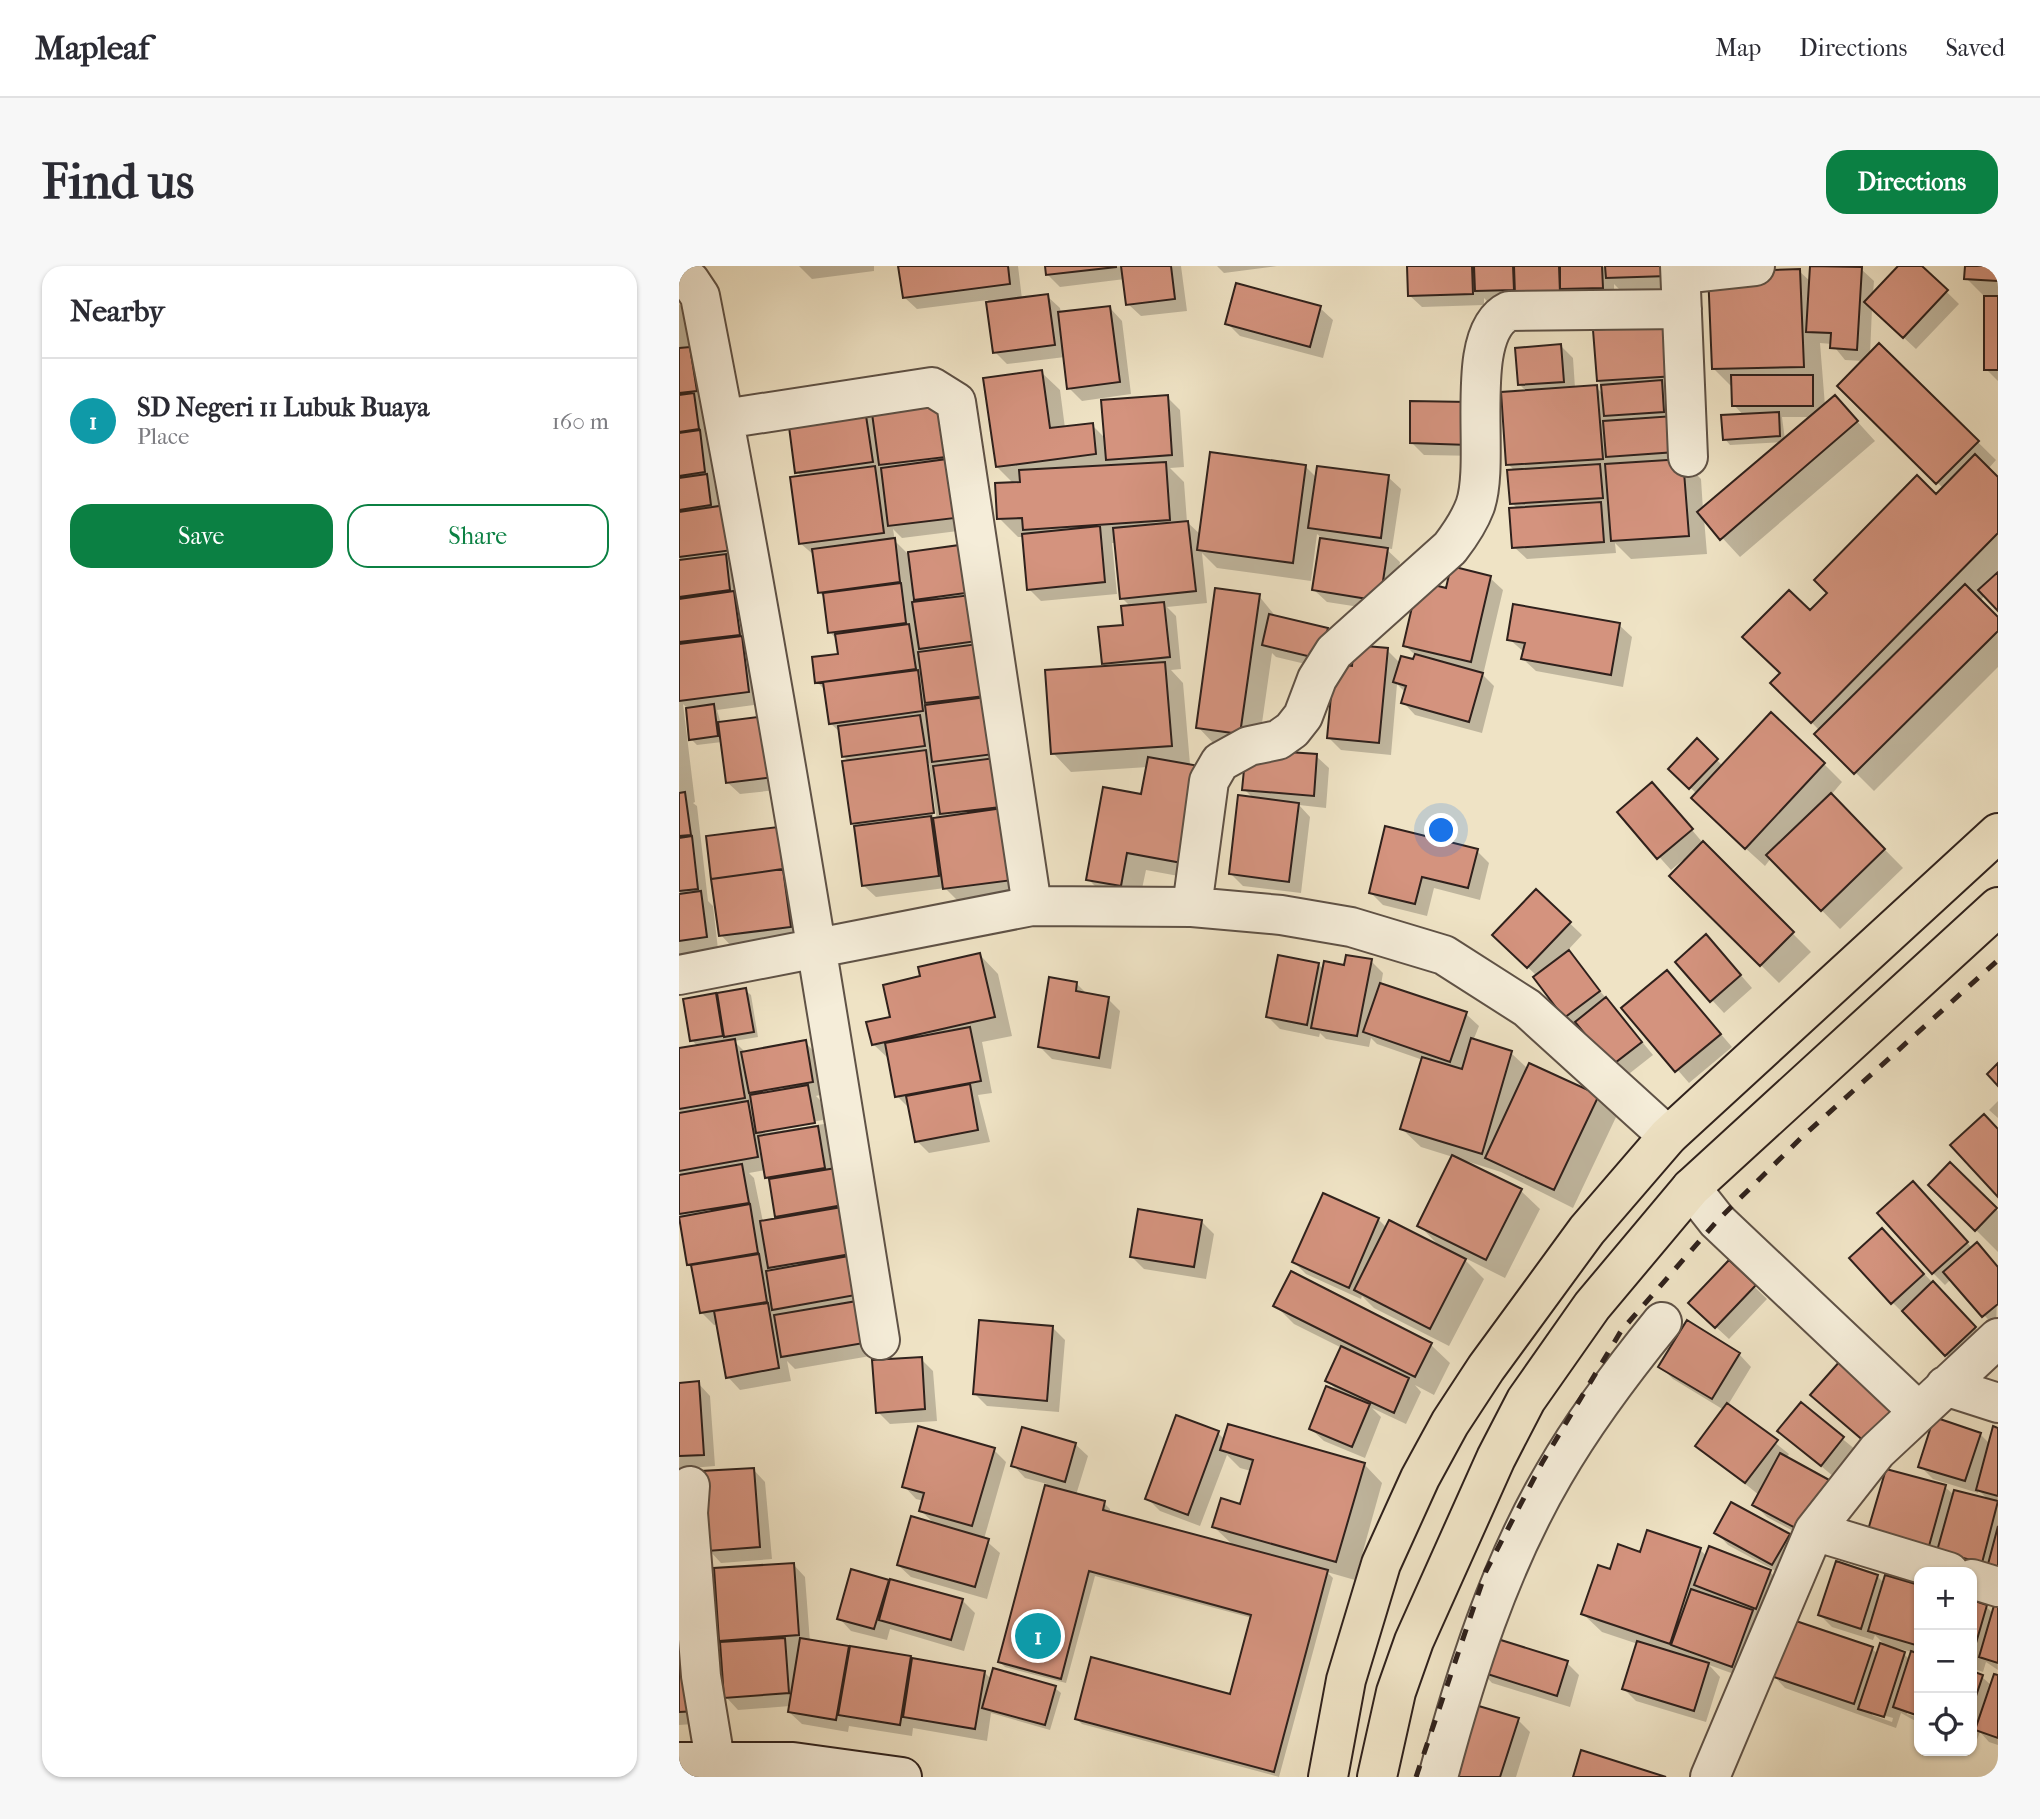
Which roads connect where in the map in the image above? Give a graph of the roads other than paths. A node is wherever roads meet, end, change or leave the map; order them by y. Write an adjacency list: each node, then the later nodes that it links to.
1 (1755, 266): 3 (street)
2 (679, 276): 4 (street)
3 (1681, 283): 5 (street); 8 (street)
4 (724, 419): 7 (street); 10 (street)
5 (1688, 457)
6 (1998, 833): 12 (highway)
7 (1032, 906): 8 (street); 10 (street)
8 (1192, 907): 12 (street)
9 (1998, 907): 13 (highway)
10 (817, 949): 11 (street); 16 (street)
11 (679, 975)
12 (1668, 1136): 17 (highway)
13 (1691, 1188): 18 (street); 19 (highway)
14 (1662, 1322): 32 (street)
15 (1998, 1338): 18 (street)
16 (880, 1340)
17 (1486, 1368): 19 (highway); 21 (highway)
18 (1931, 1399): 20 (street); 24 (street)
19 (1526, 1400): 23 (highway)
20 (1998, 1403)
21 (1420, 1478): 23 (highway); 30 (highway)
22 (690, 1486): 28 (street)
23 (1473, 1511): 31 (highway)
24 (1814, 1531): 25 (street); 33 (street)
25 (1933, 1567)
26 (1977, 1581): 27 (street)
27 (1998, 1587)
28 (697, 1761): 29 (street)
29 (902, 1777)
30 (1328, 1777)
31 (1377, 1777)
32 (1438, 1777)
33 (1710, 1777)

